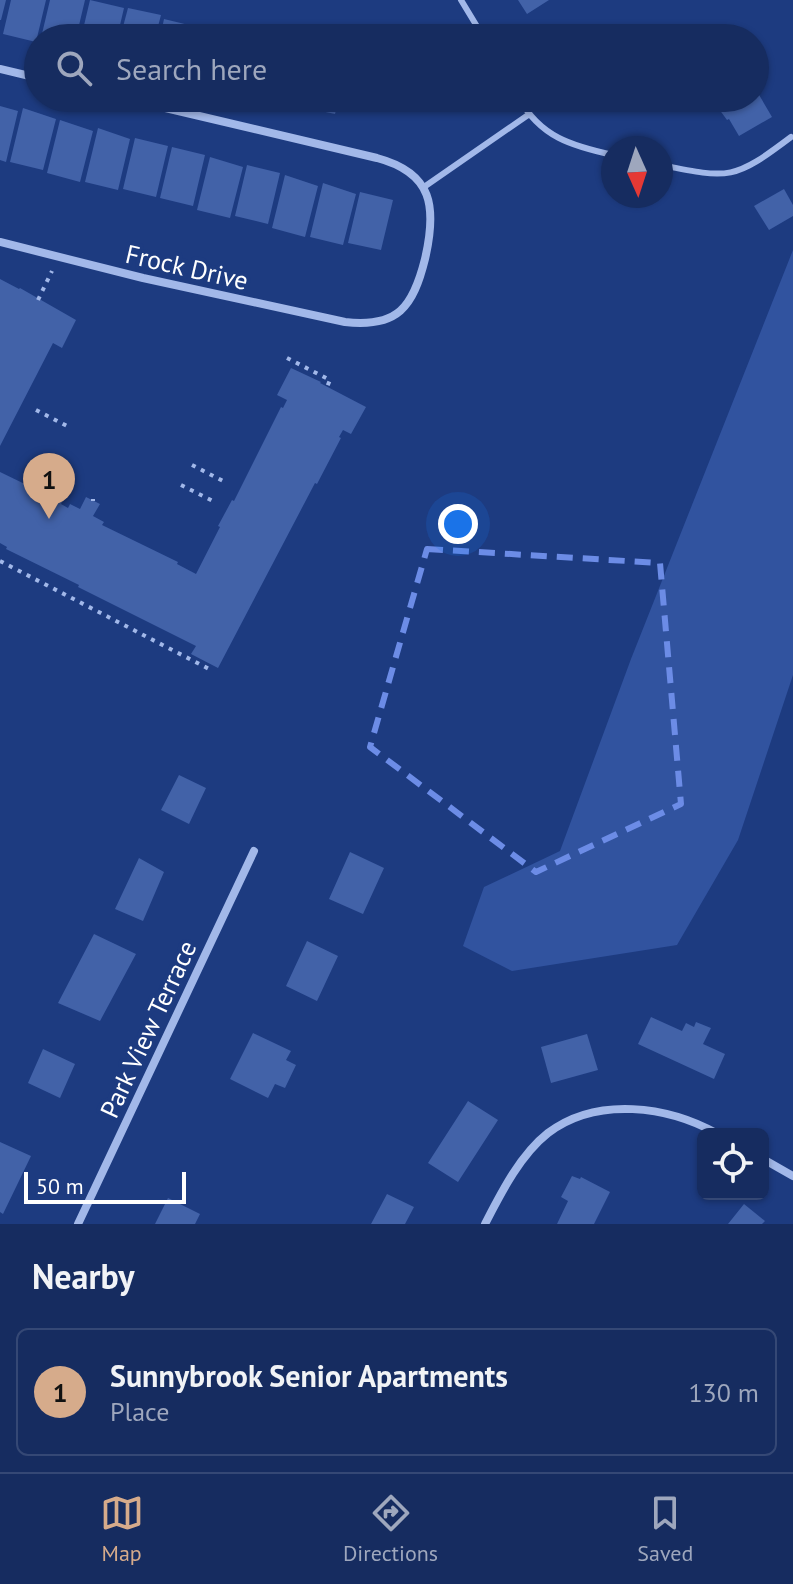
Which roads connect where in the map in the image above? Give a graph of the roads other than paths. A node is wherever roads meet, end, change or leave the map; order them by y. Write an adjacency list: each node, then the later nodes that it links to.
1 (461, 0): 2 (lane)
2 (476, 24)
3 (0, 69): 4 (street)
4 (24, 75)
5 (182, 112): 11 (street)
6 (526, 112): 7 (lane)
7 (528, 115): 9 (lane); 11 (lane)
8 (791, 137): 10 (lane)
9 (601, 152)
10 (673, 167)
11 (424, 187): 12 (street, Frock Drive)
12 (0, 242)
13 (254, 851): 17 (street, Park View Terrace)
14 (705, 1128): 18 (street)
15 (769, 1162): 16 (street)
16 (793, 1176)
17 (78, 1224)
18 (485, 1224)

